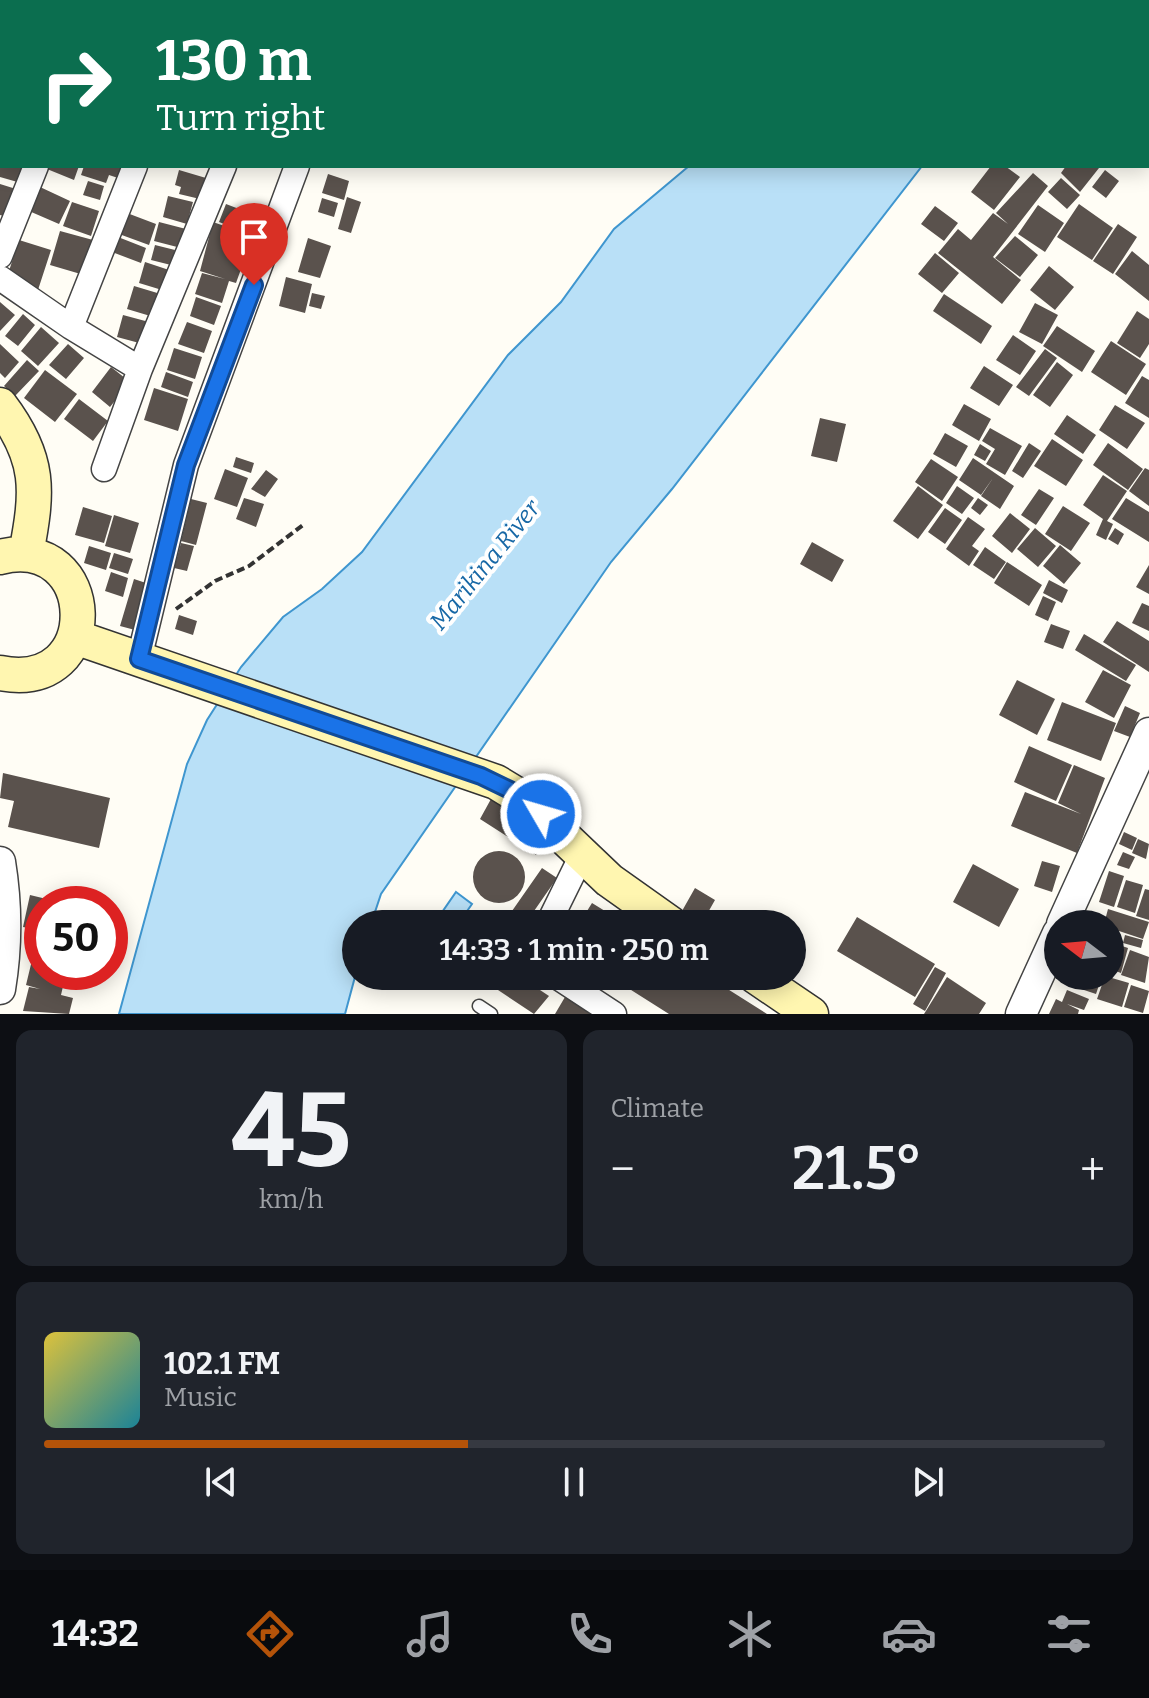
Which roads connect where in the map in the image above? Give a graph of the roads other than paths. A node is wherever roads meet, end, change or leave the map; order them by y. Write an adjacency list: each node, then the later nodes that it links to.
1 (35, 168): 5 (street)
2 (134, 168): 7 (street)
3 (223, 168): 8 (street)
4 (296, 168): 13 (street)
5 (0, 256)
6 (0, 278): 7 (street)
7 (71, 327): 8 (street)
8 (140, 369): 10 (street)
9 (0, 405): 11 (main road)
10 (104, 469)
11 (13, 556): 12 (main road)
12 (75, 637): 13 (main road); 14 (main road)
13 (139, 659): 16 (main road)
14 (0, 673)
15 (1149, 733): 20 (street)
16 (582, 855): 18 (street); 19 (main road)
17 (0, 862): 22 (street)
18 (555, 910)
19 (651, 910)
20 (1068, 910)
21 (1044, 964): 29 (street)
22 (0, 989)
23 (577, 990): 27 (street)
24 (776, 990): 28 (main road)
25 (479, 1006): 26 (lane)
26 (491, 1014)
27 (614, 1014)
28 (811, 1014)
29 (1021, 1014)

